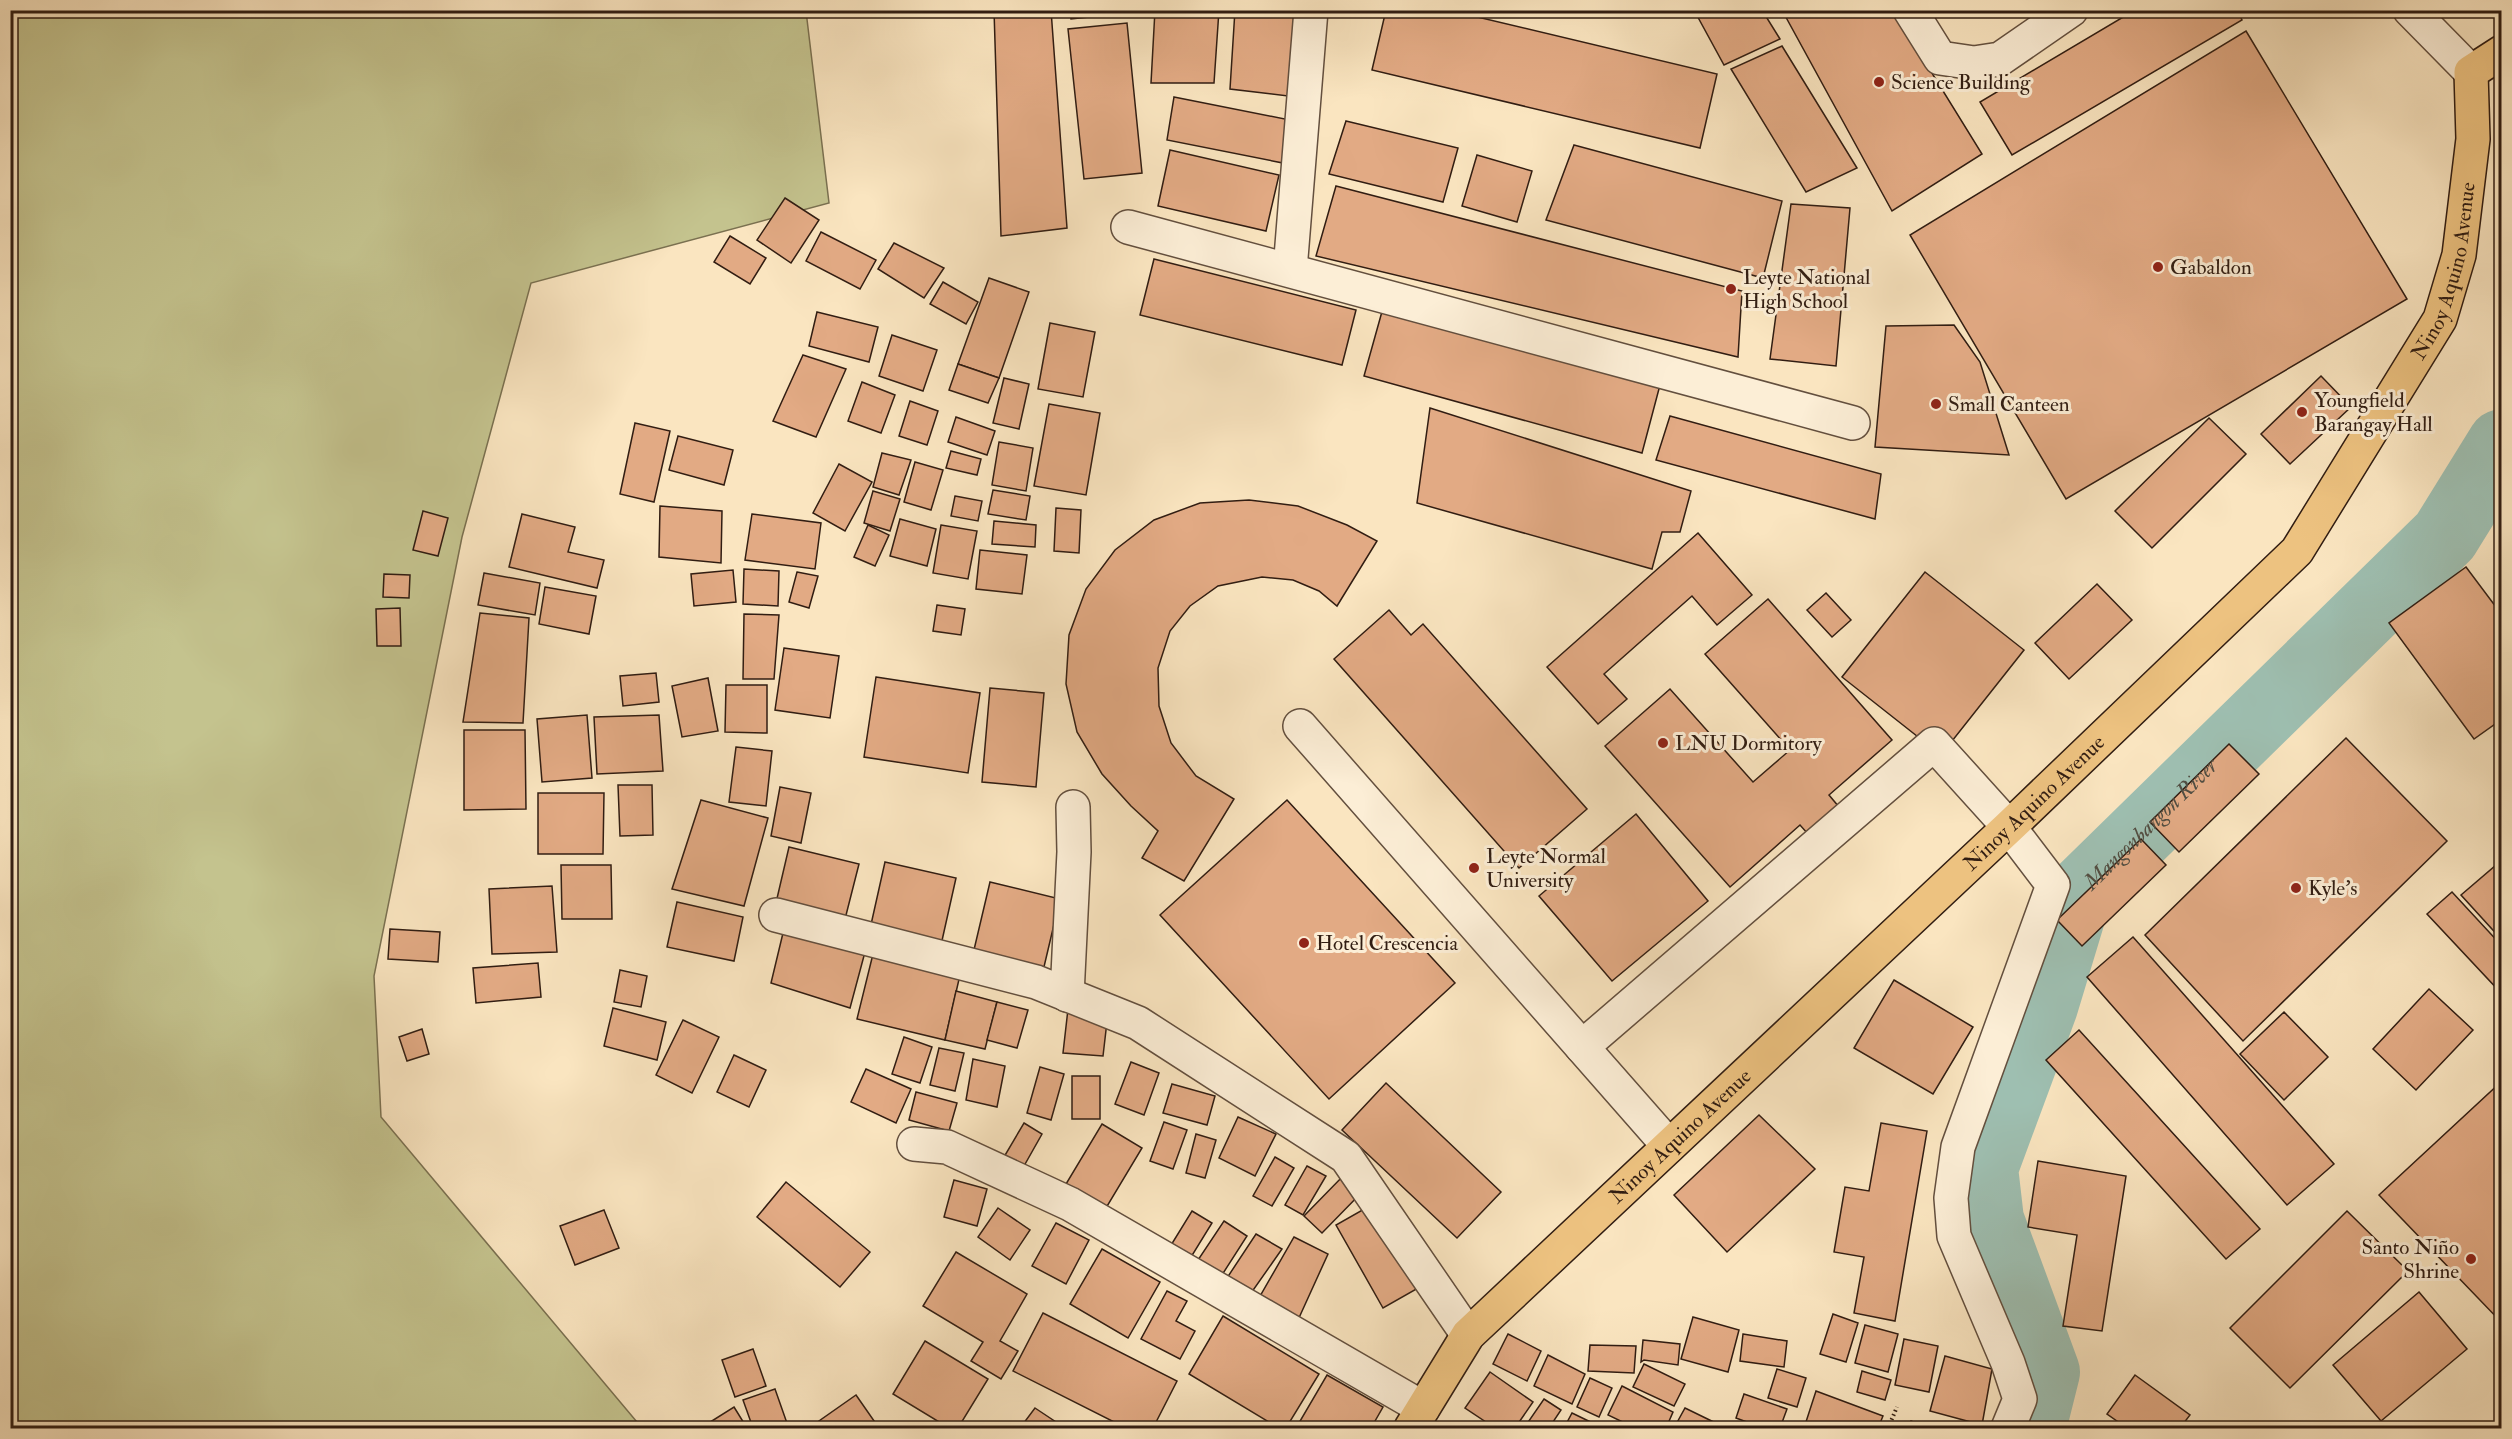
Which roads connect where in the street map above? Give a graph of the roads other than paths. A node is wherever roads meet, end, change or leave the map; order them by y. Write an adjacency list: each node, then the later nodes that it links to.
1 (1311, 10): 8 (street)
2 (1910, 10): 3 (street)
3 (2071, 10)
4 (2410, 10): 6 (street)
5 (2502, 52): 6 (main road)
6 (2471, 72): 12 (main road, Ninoy Aquino Avenue)
7 (1128, 227): 8 (street)
8 (1290, 270): 9 (street)
9 (1853, 423)
10 (1300, 726): 15 (street)
11 (1073, 807): 14 (street)
12 (2009, 826): 15 (street); 17 (main road, Ninoy Aquino Avenue); 20 (street)
13 (776, 915): 14 (street)
14 (1067, 995): 18 (street)
15 (1582, 1047): 17 (street)
16 (914, 1144): 19 (street)
17 (1669, 1146): 18 (main road, Ninoy Aquino Avenue)
18 (1468, 1335): 19 (main road, Ninoy Aquino Avenue)
19 (1417, 1418)
20 (2008, 1428)

